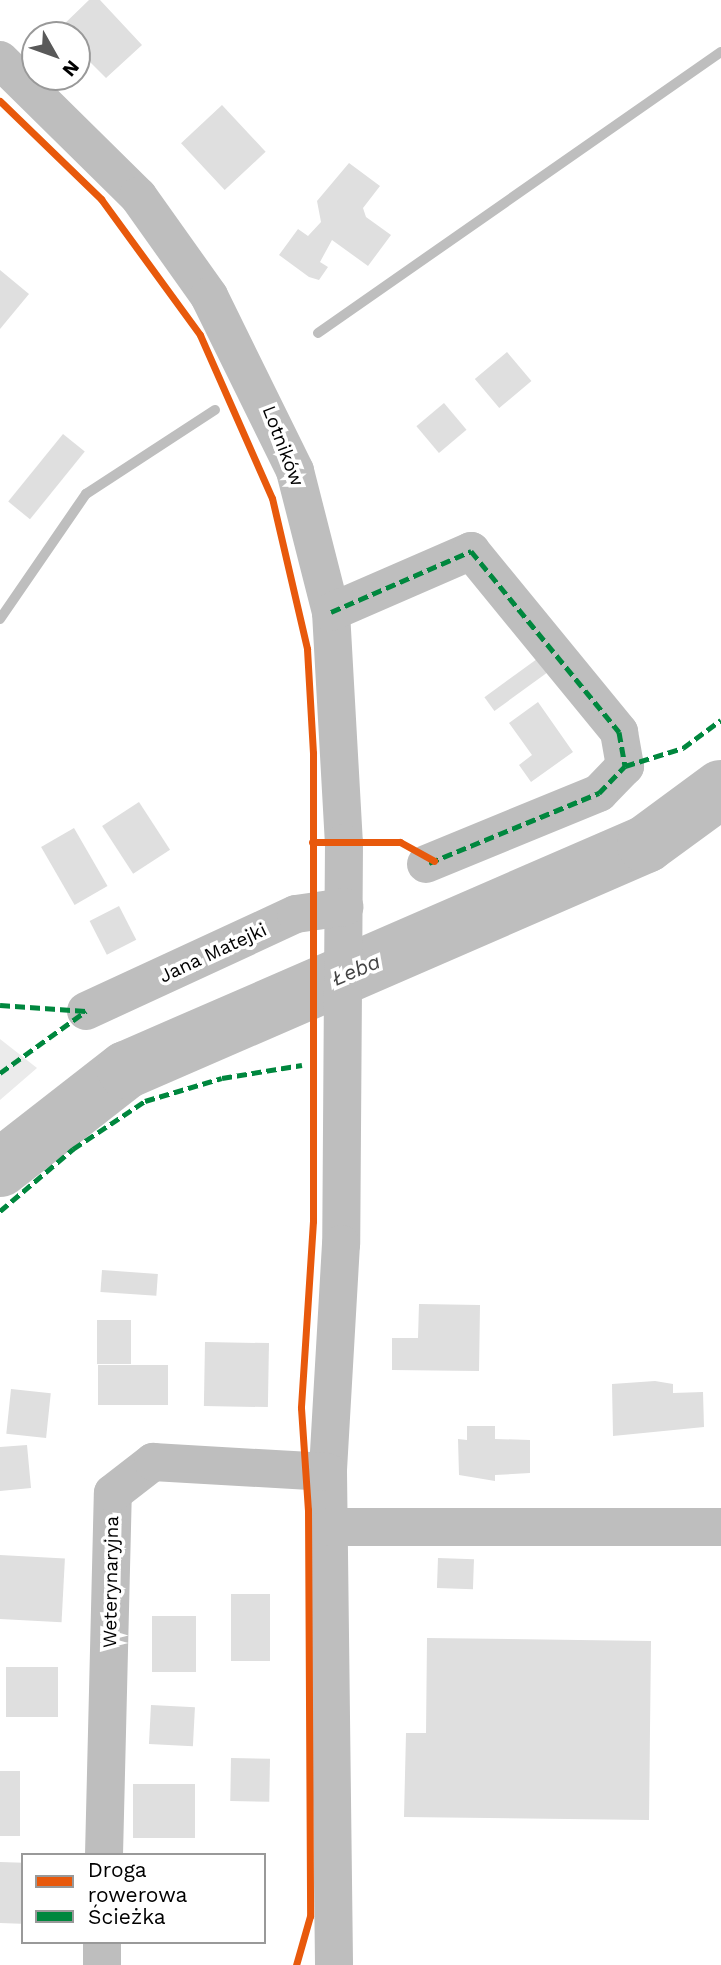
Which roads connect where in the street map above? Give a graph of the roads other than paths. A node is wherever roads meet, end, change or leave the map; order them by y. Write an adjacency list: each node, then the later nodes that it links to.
1 (0, 60): 2 (street, Lotników)
2 (331, 612): 3 (street); 4 (street, Lotników)
3 (426, 864)
4 (344, 915): 5 (street, Jana Matejki); 6 (street, Lotników)
5 (86, 1011)
6 (328, 1472): 7 (street); 9 (street, Weterynaryjna)
7 (329, 1527): 8 (street); 13 (street)
8 (721, 1527)
9 (104, 1853)
10 (102, 1944): 11 (street)
11 (102, 1965)
12 (312, 1965): 13 (street)
13 (334, 1965)

